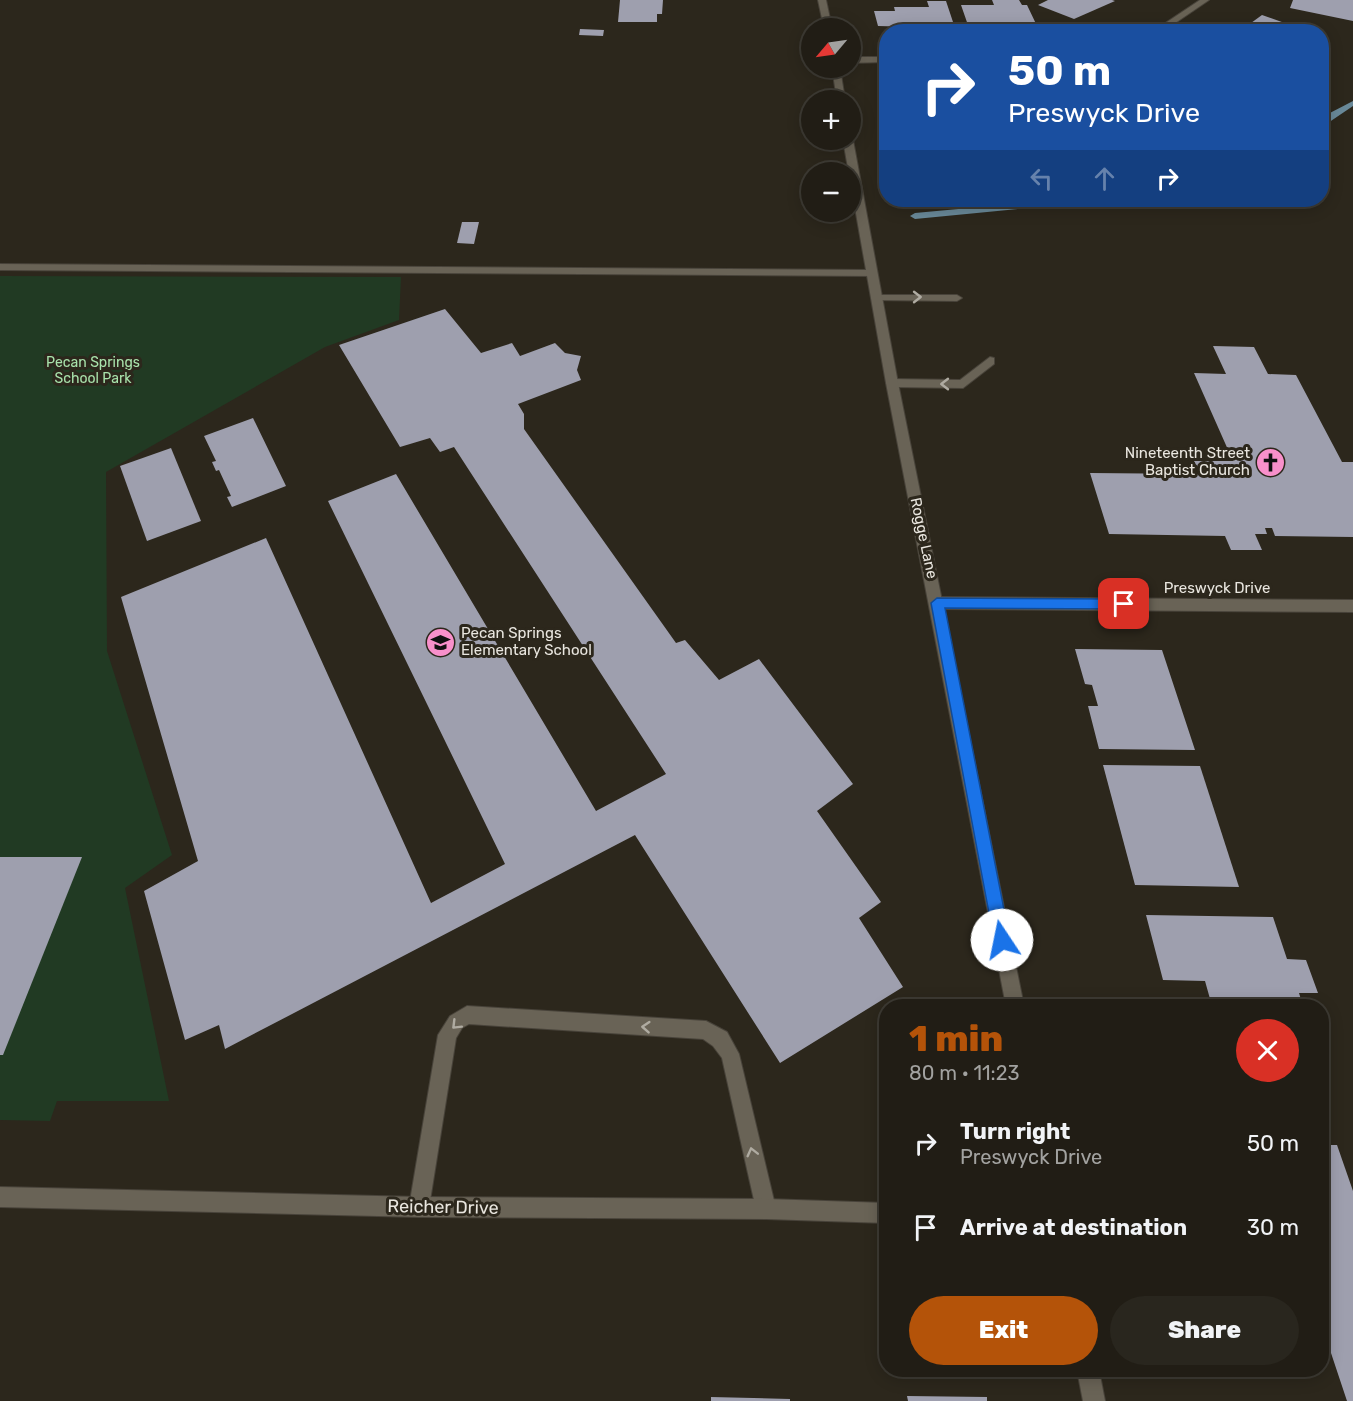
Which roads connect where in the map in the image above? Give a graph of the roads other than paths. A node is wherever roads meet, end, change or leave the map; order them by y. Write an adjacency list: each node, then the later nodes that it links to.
1 (822, 0): 3 (street)
2 (1206, 0): 4 (street)
3 (826, 18)
4 (1168, 24)
5 (861, 60): 6 (street)
6 (879, 60)
7 (850, 150): 9 (street, Rogge Lane)
8 (0, 267): 9 (street)
9 (872, 273): 10 (street, Rogge Lane)
10 (876, 298): 11 (street, one-way to 11); 13 (street, Rogge Lane)
11 (957, 298)
12 (990, 362): 13 (street, one-way to 13)
13 (892, 383): 14 (street, Rogge Lane)
14 (937, 603): 15 (street, Preswyck Drive); 16 (street, Rogge Lane)
15 (1353, 606)
16 (1015, 999)
17 (0, 1197): 18 (street, Reicher Drive)
18 (419, 1207): 19 (street, Reicher Drive); 19 (street, one-way to 18)
19 (766, 1209): 20 (street, Reicher Drive)
20 (879, 1213)
21 (1089, 1377): 22 (street)
22 (1094, 1401)

